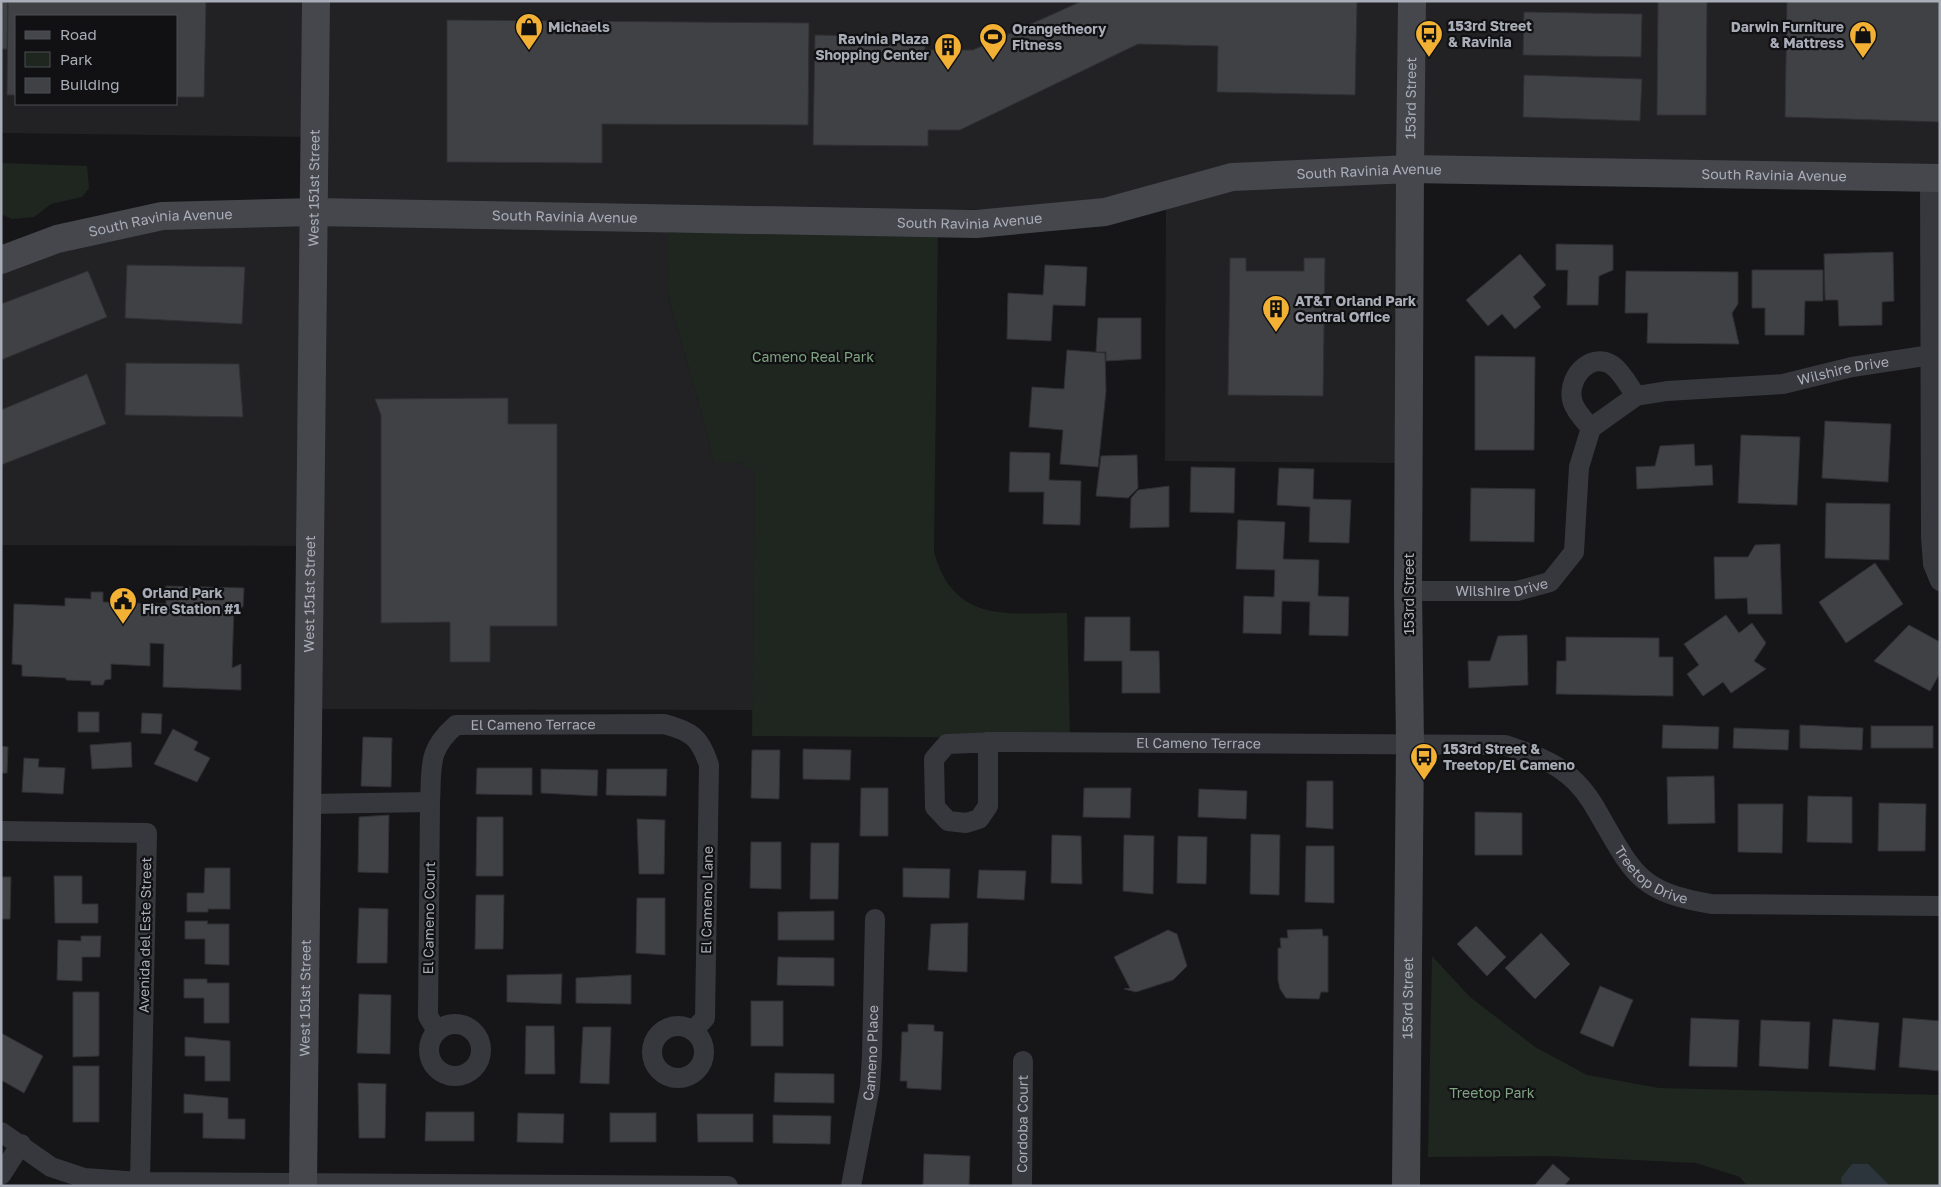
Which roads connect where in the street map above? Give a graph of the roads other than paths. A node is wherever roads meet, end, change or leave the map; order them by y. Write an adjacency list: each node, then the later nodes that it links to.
1 (316, 1): 5 (street, West 151st Street)
2 (1412, 1): 3 (street, 153rd Street)
3 (1410, 170): 4 (street, South Ravinia Avenue); 5 (street, South Ravinia Avenue); 14 (street, 153rd Street)
4 (1935, 178): 6 (street)
5 (314, 212): 7 (street, South Ravinia Avenue); 19 (street, West 151st Street)
6 (1935, 258): 8 (street)
7 (1, 260)
8 (1935, 310): 9 (street)
9 (1931, 355): 10 (street, Wilshire Drive); 12 (street)
10 (1636, 396): 11 (street, Wilshire Drive); 11 (street)
11 (1591, 428): 14 (street, Wilshire Drive)
12 (1935, 538): 13 (street)
13 (1940, 581)
14 (1408, 591): 16 (street, 153rd Street)
15 (988, 742): 16 (street, El Cameno Terrace)
16 (1410, 744): 21 (street, Treetop Drive); 34 (street, 153rd Street)
17 (709, 765): 18 (street, El Cameno Terrace); 23 (street, El Cameno Lane)
18 (430, 802): 19 (street); 24 (street, El Cameno Court)
19 (307, 804): 30 (street, West 151st Street)
20 (1, 831): 29 (street, Avenida del Este Street)
21 (1940, 906)
22 (875, 919): 32 (street, Cameno Place)
23 (693, 1030)
24 (437, 1031)
25 (1023, 1062): 33 (street, Cordoba Court)
26 (1, 1132): 27 (street)
27 (21, 1144): 28 (street); 29 (street)
28 (1, 1175)
29 (140, 1182): 30 (street)
30 (303, 1185): 31 (street)
31 (728, 1186)
32 (851, 1186)
33 (1022, 1186)
34 (1406, 1186)

